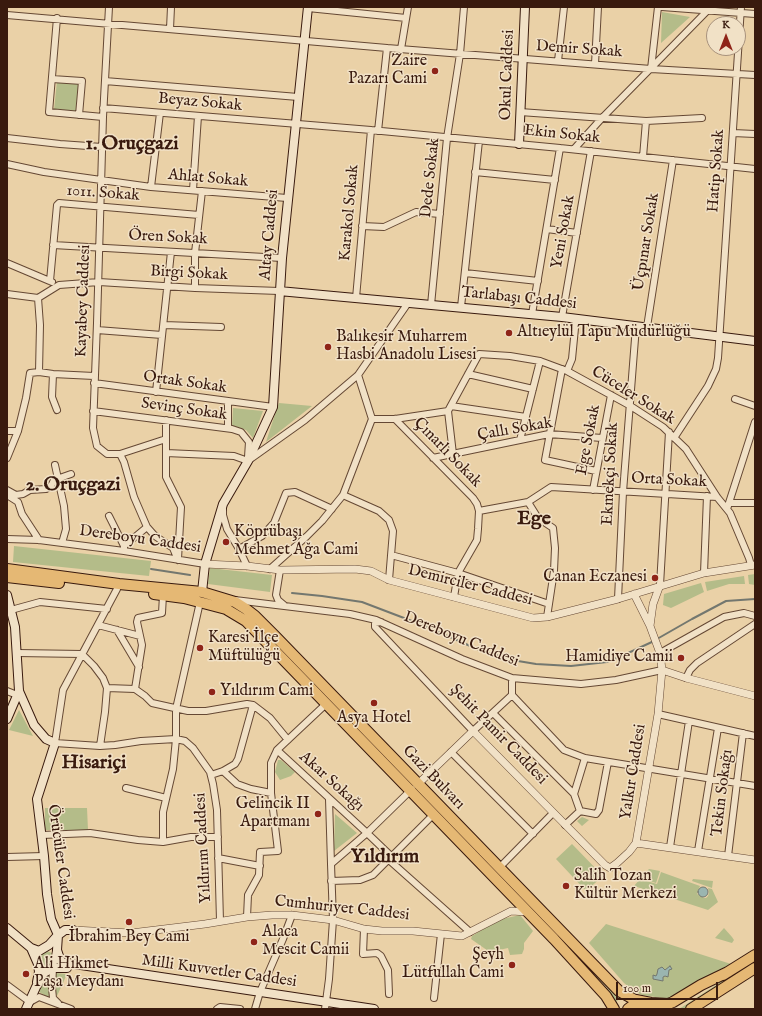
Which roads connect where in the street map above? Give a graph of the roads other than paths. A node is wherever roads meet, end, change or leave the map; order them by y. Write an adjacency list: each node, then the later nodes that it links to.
1 (109, 7): 17 (street, Kayabey Caddesi)
2 (171, 7): 18 (street)
3 (308, 7): 16 (street); 19 (main road, Altay Caddesi)
4 (408, 7): 16 (street)
5 (464, 7): 22 (street, Dede Sokak)
6 (525, 7): 23 (main road, Okul Caddesi)
7 (564, 7): 24 (street)
8 (598, 7): 25 (street)
9 (658, 7): 26 (street)
10 (662, 7): 11 (street)
11 (709, 9): 12 (street); 26 (street)
12 (741, 10): 14 (street); 27 (street, Hatip Sokak)
13 (7, 14): 15 (street, Demir Sokak)
14 (755, 14)
15 (57, 18): 17 (street, Demir Sokak); 29 (street)
16 (406, 18): 21 (street)
17 (108, 22): 18 (street, Demir Sokak); 30 (street, Kayabey Caddesi)
18 (170, 29): 19 (street, Demir Sokak)
19 (305, 41): 20 (street, Demir Sokak); 31 (main road, Altay Caddesi)
20 (387, 48): 21 (street, Demir Sokak); 43 (street)
21 (401, 49): 22 (street, Demir Sokak)
22 (460, 54): 23 (street, Demir Sokak); 47 (street, Dede Sokak)
23 (523, 59): 24 (street, Demir Sokak); 33 (main road, Okul Caddesi)
24 (558, 61): 25 (street, Demir Sokak)
25 (595, 64): 26 (street, Demir Sokak)
26 (651, 69): 27 (street, Demir Sokak); 38 (street)
27 (736, 74): 28 (street, Demir Sokak); 44 (street, Hatip Sokak)
28 (755, 75)
29 (52, 79): 35 (street); 35 (street)
30 (105, 81): 31 (street); 32 (street, Kayabey Caddesi)
31 (298, 97): 41 (main road, Altay Caddesi)
32 (103, 108): 34 (street, Beyaz Sokak); 37 (street, Kayabey Caddesi)
33 (520, 112): 38 (street); 49 (main road, Okul Caddesi)
34 (160, 113): 36 (street, Beyaz Sokak); 62 (street, Ahlat Sokak)
35 (79, 115): 37 (street)
36 (198, 116): 41 (street, Beyaz Sokak); 63 (street)
37 (103, 117): 50 (street, Kayabey Caddesi)
38 (602, 118): 40 (street); 52 (street)
39 (702, 118): 40 (street)
40 (646, 121): 54 (street)
41 (295, 124): 42 (street, Ekin Sokak); 65 (main road, Altay Caddesi)
42 (371, 130): 43 (street, Ekin Sokak); 69 (street, Karakol Sokak)
43 (378, 131): 47 (street, Ekin Sokak)
44 (733, 133): 45 (street); 57 (street, Hatip Sokak)
45 (755, 134)
46 (7, 138): 50 (street)
47 (447, 138): 48 (street, Ekin Sokak); 67 (street, Dede Sokak)
48 (479, 141): 49 (street, Ekin Sokak); 59 (street)
49 (519, 144): 51 (street, Ekin Sokak)
50 (102, 147): 61 (street, Kayabey Caddesi)
51 (560, 148): 52 (street, Ekin Sokak); 60 (street)
52 (574, 149): 53 (street, Ekin Sokak)
53 (591, 151): 54 (street, Ekin Sokak); 71 (street, Yeni Sokak)
54 (644, 157): 55 (street, Ekin Sokak)
55 (673, 160): 57 (street, Ekin Sokak); 98 (street, Üçpınar Sokak)
56 (7, 164): 61 (street, Ahlat Sokak)
57 (731, 166): 58 (street, Ekin Sokak); 101 (street, Hatip Sokak)
58 (755, 169)
59 (475, 172): 60 (street); 78 (street)
60 (555, 180): 70 (street)
61 (101, 181): 62 (street, Ahlat Sokak); 66 (street, Kayabey Caddesi)
62 (151, 187): 63 (street, Ahlat Sokak)
63 (193, 190): 64 (street, Ahlat Sokak)
64 (202, 191): 65 (street, Ahlat Sokak); 68 (street)
65 (288, 198): 76 (main road, Altay Caddesi)
66 (100, 206): 68 (street, 1011. Sokak); 72 (street, 1011. Sokak); 73 (street, Kayabey Caddesi)
67 (440, 214): 69 (street); 90 (street, Dede Sokak)
68 (199, 215): 75 (street)
69 (362, 226): 88 (street, Karakol Sokak)
70 (547, 230): 71 (street); 80 (street)
71 (576, 233): 93 (street, Yeni Sokak)
72 (53, 245): 73 (street, Ören Sokak); 79 (street, 1011. Sokak)
73 (98, 248): 74 (street, Ören Sokak); 81 (street, Kayabey Caddesi)
74 (171, 252): 75 (street, Ören Sokak); 83 (street)
75 (196, 253): 76 (street, Ören Sokak); 84 (street)
76 (282, 258): 85 (main road, Altay Caddesi)
77 (7, 263): 79 (street)
78 (465, 273): 80 (street); 91 (street)
79 (50, 281): 82 (street)
80 (538, 281): 92 (street)
81 (99, 282): 82 (street, Birgi Sokak); 83 (street, Birgi Sokak); 99 (street, Kayabey Caddesi)
82 (59, 285): 87 (street)
83 (168, 286): 84 (street, Birgi Sokak); 95 (street)
84 (194, 288): 85 (street, Birgi Sokak)
85 (279, 291): 88 (main road, Tarlabaşı Caddesi); 118 (main road, Altay Caddesi)
86 (7, 294): 87 (street)
87 (38, 298): 105 (street)
88 (356, 298): 89 (main road, Tarlabaşı Caddesi)
89 (408, 303): 90 (main road, Tarlabaşı Caddesi); 107 (street, Altay Caddesi)
90 (431, 305): 91 (main road, Tarlabaşı Caddesi)
91 (461, 307): 92 (main road, Tarlabaşı Caddesi)
92 (532, 314): 93 (main road, Tarlabaşı Caddesi)
93 (562, 317): 94 (main road, Tarlabaşı Caddesi)
94 (576, 318): 96 (main road, Tarlabaşı Caddesi); 104 (street)
95 (164, 325): 97 (street); 100 (street)
96 (636, 326): 98 (main road, Tarlabaşı Caddesi); 116 (street, Ekmekçi Sokak)
97 (221, 327)
98 (647, 328): 101 (main road, Tarlabaşı Caddesi)
99 (97, 330): 100 (street); 109 (street, Kayabey Caddesi)
100 (162, 335): 112 (street)
101 (720, 337): 102 (main road, Tarlabaşı Caddesi); 133 (street, Hatip Sokak)
102 (755, 341)
103 (540, 361): 104 (street, Cüceler Sokak); 108 (street, Cüceler Sokak); 111 (street)
104 (564, 370): 113 (street, Cüceler Sokak); 131 (street)
105 (39, 372): 106 (street); 129 (street)
106 (53, 374): 109 (street); 120 (street)
107 (358, 374): 123 (street); 141 (street, Altay Caddesi)
108 (468, 374): 111 (street); 119 (street)
109 (94, 376): 110 (street, Kayabey Caddesi)
110 (94, 383): 112 (street, Ortak Sokak); 121 (street, Kayabey Caddesi)
111 (533, 389): 122 (street)
112 (156, 392): 115 (street, Ortak Sokak)
113 (610, 395): 116 (street, Cüceler Sokak); 132 (street, Ege Sokak)
114 (736, 399): 117 (street)
115 (228, 402): 118 (street, Ortak Sokak); 127 (street)
116 (628, 405): 130 (street, Cüceler Sokak); 148 (street, Ekmekçi Sokak)
117 (755, 406)
118 (273, 408): 141 (main road, Altay Caddesi)
119 (450, 409): 122 (street); 124 (street); 138 (street)
120 (57, 410)
121 (93, 411): 125 (street, Sevinç Sokak); 137 (street, Kayabey Caddesi)
122 (526, 417): 135 (street)
123 (372, 419): 124 (street); 151 (street)
124 (396, 419): 140 (street, Çınarlı Sokak)
125 (166, 420): 127 (street, Sevinç Sokak); 134 (street)
126 (755, 422): 157 (street)
127 (228, 428): 141 (street, Sevinç Sokak)
128 (7, 431): 129 (street)
129 (18, 431): 139 (street)
130 (669, 432): 133 (street, Cüceler Sokak); 149 (street)
131 (549, 434): 132 (street, Çallı Sokak); 135 (street, Çallı Sokak); 143 (street)
132 (602, 438): 143 (street, Ege Sokak)
133 (674, 438): 153 (street, Cüceler Sokak)
134 (166, 439): 136 (street); 137 (street)
135 (520, 440): 138 (street, Çallı Sokak)
136 (166, 453): 141 (street); 168 (street)
137 (120, 454): 161 (street)
138 (453, 454): 140 (street, Çallı Sokak)
139 (7, 458)
140 (433, 458): 159 (street, Çınarlı Sokak)
141 (248, 461): 156 (main road, Altay Caddesi)
142 (55, 464): 145 (street)
143 (596, 471): 147 (street, Ege Sokak)
144 (71, 474): 145 (street)
145 (58, 478): 146 (street); 164 (street)
146 (7, 490)
147 (593, 490): 148 (street, Orta Sokak); 154 (street, Orta Sokak)
148 (623, 492): 149 (street, Orta Sokak); 189 (street, Ekmekçi Sokak)
149 (666, 494): 152 (street, Orta Sokak); 181 (street)
150 (7, 495): 163 (street)
151 (343, 495): 158 (street); 167 (street)
152 (707, 496): 153 (street, Orta Sokak); 177 (street)
153 (717, 497): 157 (street, Cüceler Sokak)
154 (528, 502): 159 (street); 190 (street)
155 (755, 503): 157 (street)
156 (223, 504): 166 (street); 169 (main road, Altay Caddesi)
157 (728, 506): 170 (street, Cüceler Sokak)
158 (332, 508): 166 (street); 173 (street)
159 (479, 511): 176 (street, Çınarlı Sokak)
160 (109, 516): 165 (street)
161 (147, 527): 165 (street); 168 (street)
162 (7, 539): 163 (street, Dereboyu Caddesi)
163 (39, 540): 164 (street, Dereboyu Caddesi)
164 (62, 543): 165 (street, Dereboyu Caddesi)
165 (124, 548): 168 (street, Dereboyu Caddesi)
166 (239, 549): 171 (street)
167 (391, 555): 176 (street); 180 (street)
168 (178, 560): 169 (street, Dereboyu Caddesi)
169 (205, 564): 171 (street, Dereboyu Caddesi); 186 (main road, Altay Caddesi)
170 (753, 565): 177 (street, Demirciler Caddesi)
171 (247, 566): 173 (street, Dereboyu Caddesi)
172 (7, 569): 186 (highway)
173 (270, 569): 175 (street, Demirciler Caddesi)
174 (7, 573): 179 (main road)
175 (279, 573): 180 (street, Demirciler Caddesi); 191 (street)
176 (458, 573): 187 (street, Çınarlı Sokak); 190 (street)
177 (704, 573): 181 (street, Demirciler Caddesi)
178 (7, 577): 179 (highway)
179 (21, 579): 182 (highway)
180 (389, 580): 187 (street, Demirciler Caddesi)
181 (660, 586): 183 (street, Demirciler Caddesi); 199 (street)
182 (117, 589): 185 (highway); 192 (street)
183 (634, 594): 189 (street, Demirciler Caddesi); 199 (street)
184 (7, 595): 193 (main road)
185 (163, 595): 186 (highway); 201 (street)
186 (201, 597): 188 (highway, Gazi Bulvarı); 215 (highway, Gazi Bulvarı); 217 (street)
187 (454, 597): 195 (street, Demirciler Caddesi)
188 (225, 598): 191 (street, Dereboyu Caddesi); 240 (highway, Gazi Bulvarı)
189 (618, 599): 195 (street, Demirciler Caddesi)
190 (549, 604): 195 (street)
191 (284, 606): 196 (street, Dereboyu Caddesi)
192 (107, 609): 193 (street); 198 (street)
193 (10, 616): 202 (main road)
194 (755, 616): 203 (street)
195 (547, 617)
196 (381, 622): 207 (street, Dereboyu Caddesi); 223 (street, Şehit Pamir Caddesi)
197 (755, 624): 208 (street)
198 (98, 625): 200 (street); 204 (street)
199 (650, 626): 203 (street)
200 (118, 630): 201 (street); 205 (street)
201 (140, 636): 205 (street)
202 (17, 652): 204 (street); 212 (main road)
203 (660, 653): 206 (street)
204 (82, 654): 209 (street); 228 (street)
205 (139, 667): 210 (street)
206 (662, 670): 207 (street, Dereboyu Caddesi); 208 (street); 219 (street, Yalkır Caddesi)
207 (512, 678): 213 (street)
208 (686, 678): 214 (street)
209 (107, 688): 210 (street); 229 (street)
210 (135, 689): 217 (street)
211 (7, 691): 212 (street)
212 (18, 693): 220 (main road); 228 (main road)
213 (512, 695): 218 (street); 232 (street)
214 (755, 696)
215 (326, 704): 227 (street); 243 (highway, Gazi Bulvarı)
216 (253, 706): 217 (street); 227 (street); 235 (street)
217 (176, 709): 226 (street)
218 (493, 713): 223 (street); 245 (street)
219 (658, 714): 221 (street); 234 (street, Yalkır Caddesi)
220 (7, 719)
221 (689, 721): 222 (street); 236 (street)
222 (718, 728): 224 (street); 238 (street)
223 (474, 731): 231 (street); 249 (street, Şehit Pamir Caddesi)
224 (743, 733): 225 (street); 239 (street, Tekin Sokağı)
225 (755, 736)
226 (176, 739): 229 (street); 237 (street, Yıldırım Caddesi); 246 (street)
227 (288, 740): 230 (street)
228 (55, 743): 229 (street); 254 (main road, Örücüler Caddesi)
229 (100, 746)
230 (277, 750): 244 (street); 247 (street, Akar Sokağı)
231 (451, 752): 240 (street); 253 (street)
232 (585, 758): 233 (street); 245 (street)
233 (608, 762): 234 (street); 248 (street)
234 (648, 769): 236 (street); 257 (street, Yalkır Caddesi)
235 (223, 771): 237 (street); 244 (street)
236 (681, 774): 238 (street); 258 (street)
237 (211, 775): 255 (street, Yıldırım Caddesi)
238 (710, 779): 239 (street); 259 (street)
239 (736, 783): 241 (street); 261 (street, Tekin Sokağı)
240 (418, 784): 243 (street); 268 (highway, Gazi Bulvarı)
241 (755, 786)
242 (126, 788): 246 (street)
243 (410, 791): 250 (highway, Gazi Bulvarı); 252 (street)
244 (271, 793): 267 (street)
245 (574, 794): 248 (street)
246 (166, 798): 256 (street)
247 (329, 799): 252 (street, Akar Sokağı); 266 (street)
248 (580, 811): 251 (street)
249 (553, 813): 251 (street, Şehit Pamir Caddesi); 253 (street)
250 (433, 815): 264 (street); 271 (highway, Gazi Bulvarı)
251 (565, 825): 269 (street, Şehit Pamir Caddesi)
252 (367, 832): 264 (street, Akar Sokağı); 266 (street)
253 (533, 834): 268 (street)
254 (42, 835): 256 (street); 260 (main road, Örücüler Caddesi)
255 (218, 837): 256 (street); 263 (street, Yıldırım Caddesi)
256 (163, 842)
257 (636, 842): 258 (street); 269 (street, Yalkır Caddesi)
258 (670, 847): 259 (street)
259 (698, 851): 261 (street)
260 (44, 856): 262 (street); 281 (main road, Örücüler Caddesi)
261 (728, 856): 265 (street)
262 (7, 857)
263 (218, 858): 267 (street); 275 (street, Yıldırım Caddesi)
264 (390, 859): 270 (street); 279 (street, Akar Sokağı)
265 (755, 860)
266 (331, 864): 270 (street)
267 (260, 866): 273 (street)
268 (499, 868): 295 (highway, Gazi Bulvarı)
269 (610, 868)
270 (331, 881): 274 (street)
271 (528, 912): 279 (street, Cumhuriyet Caddesi); 305 (highway, Gazi Bulvarı)
272 (292, 915): 273 (street, Cumhuriyet Caddesi); 274 (street, Cumhuriyet Caddesi); 292 (street)
273 (247, 917): 275 (street, Cumhuriyet Caddesi)
274 (333, 920): 277 (street, Cumhuriyet Caddesi); 299 (street)
275 (220, 921): 278 (street, Cumhuriyet Caddesi)
276 (7, 928): 282 (main road)
277 (364, 929): 280 (street, Cumhuriyet Caddesi); 293 (street)
278 (73, 930): 281 (main road)
279 (470, 932): 280 (street, Cumhuriyet Caddesi)
280 (441, 934): 294 (street)
281 (58, 935): 282 (main road); 283 (main road, Örücüler Caddesi)
282 (30, 948): 291 (main road)
283 (57, 950): 285 (main road, Örücüler Caddesi); 286 (street)
284 (755, 955): 289 (highway)
285 (61, 962): 288 (main road, Milli Kuvvetler Caddesi)
286 (53, 968): 288 (main road); 291 (main road); 296 (street)
287 (755, 968): 309 (highway)
288 (111, 970): 292 (main road, Milli Kuvvetler Caddesi)
289 (728, 972): 295 (highway); 308 (highway)
290 (7, 985): 297 (street)
291 (36, 987): 297 (main road)
292 (260, 992): 299 (main road, Milli Kuvvetler Caddesi); 303 (street)
293 (389, 994)
294 (434, 998)
295 (634, 1000): 298 (highway, Gazi Bulvarı)
296 (59, 1004): 297 (street); 300 (street)
297 (28, 1005)
298 (644, 1005): 306 (highway); 307 (highway, Gazi Bulvarı)
299 (326, 1006): 304 (main road, Milli Kuvvetler Caddesi)
300 (71, 1009)
301 (217, 1009): 302 (street)
302 (240, 1009)
303 (254, 1009)
304 (374, 1009)
305 (614, 1009)
306 (628, 1009)
307 (654, 1009)
308 (674, 1009)
309 (691, 1009)

